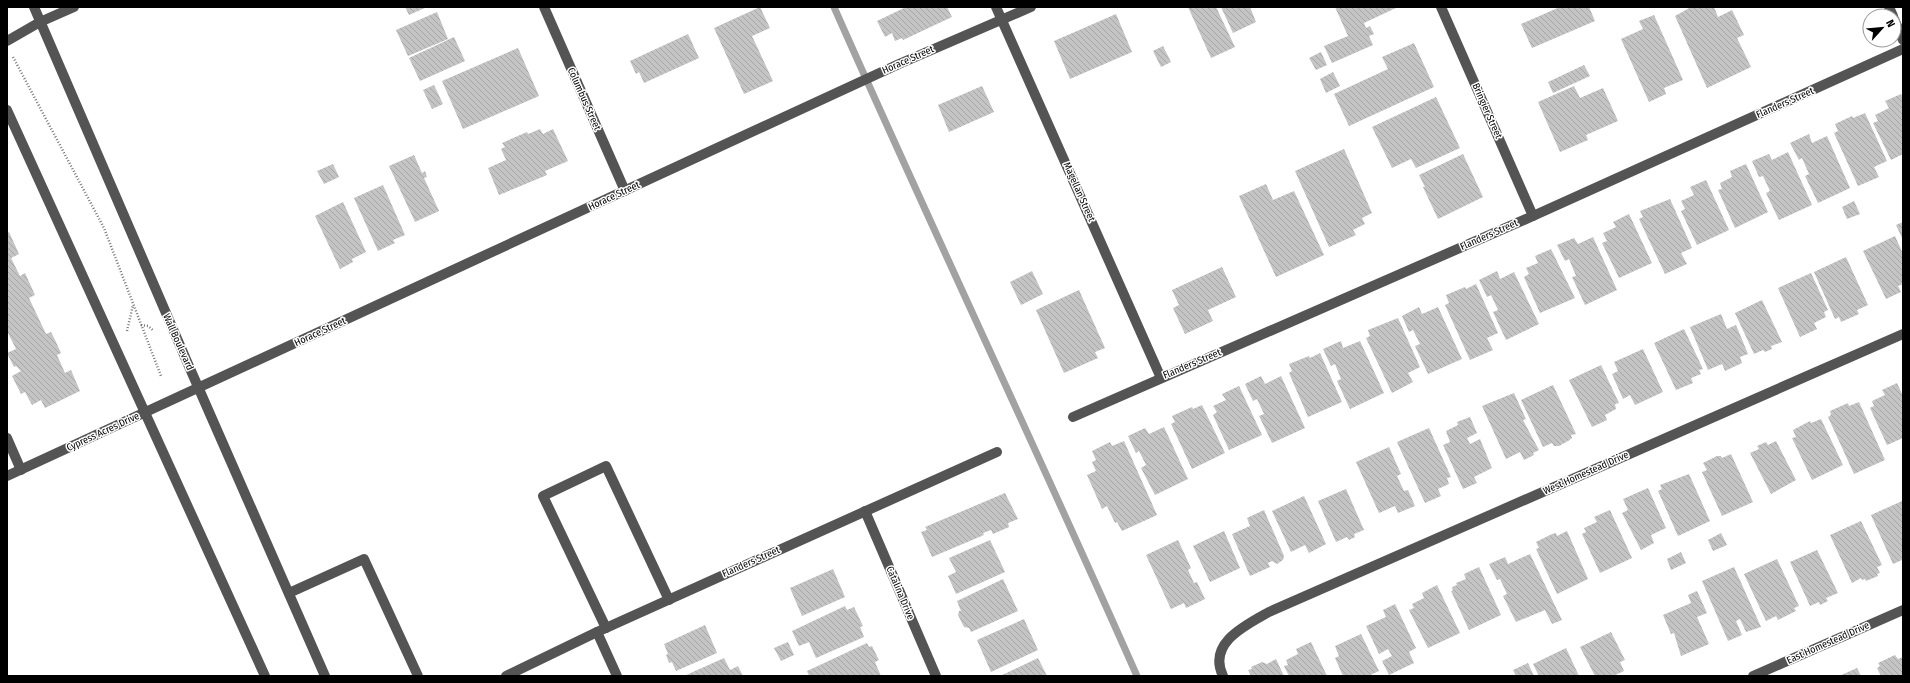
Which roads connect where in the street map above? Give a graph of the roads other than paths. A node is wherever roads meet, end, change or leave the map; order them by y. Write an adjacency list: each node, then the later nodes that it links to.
1 (34, 7): 8 (street, Wall Boulevard)
2 (74, 7): 8 (street)
3 (544, 7): 12 (street, Columbus Street)
4 (996, 7): 7 (street, Magellan Street)
5 (1031, 7): 7 (street, Horace Street)
6 (1441, 7): 13 (street, Bringier Street)
7 (1002, 20): 12 (street, Horace Street); 15 (street, Magellan Street)
8 (40, 22): 9 (street); 16 (street, Wall Boulevard)
9 (7, 40)
10 (1903, 49): 13 (street, Flanders Street)
11 (7, 110): 17 (street)
12 (625, 191): 16 (street, Horace Street)
13 (1533, 216): 15 (street, Flanders Street)
14 (1903, 334): 34 (street, West Homestead Drive)
15 (1161, 378): 18 (street, Flanders Street)
16 (199, 388): 17 (street, Cypress Acres Drive); 24 (street, Wall Boulevard)
17 (144, 412): 21 (street, Cypress Acres Drive); 28 (street)
18 (1073, 417)
19 (7, 438): 21 (street)
20 (997, 452): 23 (street, Flanders Street)
21 (21, 470): 22 (street, Cypress Acres Drive)
22 (7, 476)
23 (865, 511): 25 (street, Flanders Street); 33 (street, Catalina Drive)
24 (289, 593): 29 (street, Wall Boulevard); 30 (street)
25 (668, 600): 27 (street, Flanders Street); 27 (street)
26 (1903, 610): 35 (street, East Homestead Drive)
27 (601, 630): 31 (street, Flanders Street); 32 (street)
28 (265, 676)
29 (325, 676)
30 (418, 676)
31 (506, 676)
32 (617, 676)
33 (936, 676)
34 (1223, 676)
35 (1753, 676)

